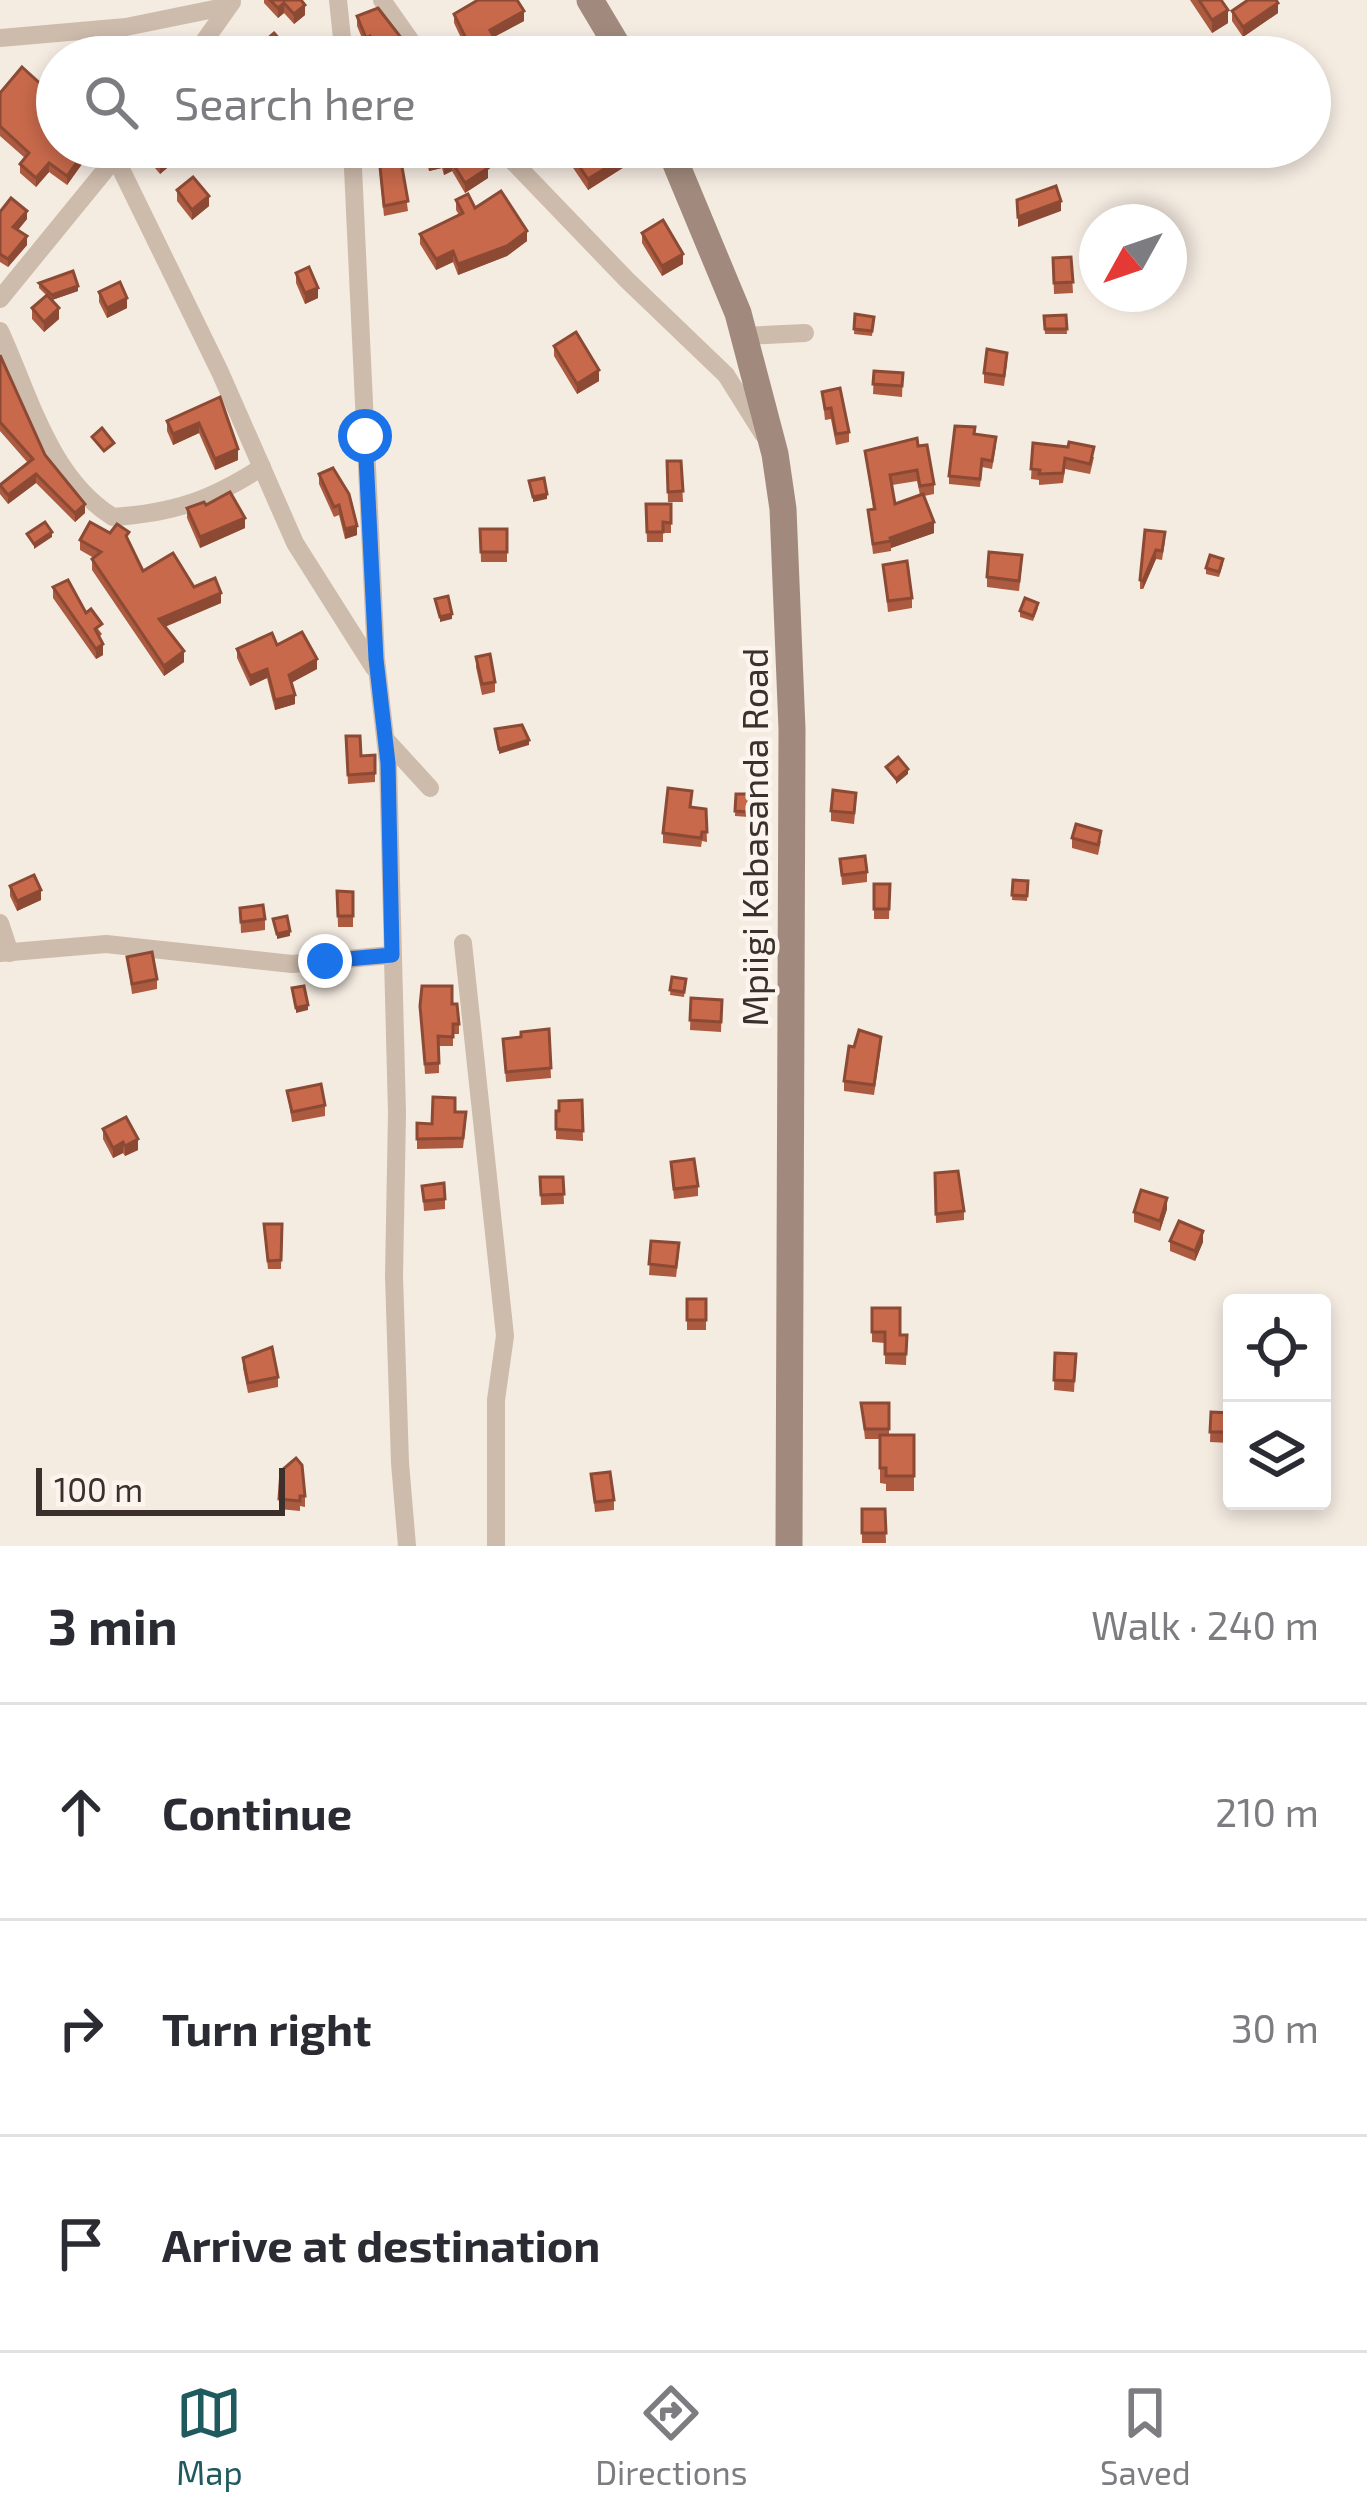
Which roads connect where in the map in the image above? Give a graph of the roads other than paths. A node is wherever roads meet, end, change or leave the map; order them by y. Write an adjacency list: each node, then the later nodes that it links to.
1 (338, 0): 6 (street)
2 (382, 0): 7 (street)
3 (590, 0): 8 (main road)
4 (231, 3): 5 (street); 9 (street)
5 (208, 36)
6 (342, 36)
7 (407, 36)
8 (611, 36)
9 (0, 38)
10 (108, 168): 15 (street)
11 (127, 168): 20 (street)
12 (353, 168): 21 (street)
13 (519, 168): 19 (street)
14 (677, 168): 18 (main road, Mpiigi Kabasanda Road)
15 (0, 299)
16 (0, 332): 20 (street)
17 (805, 333): 18 (street)
18 (744, 336): 19 (main road, Mpiigi Kabasanda Road)
19 (776, 454): 30 (main road, Mpiigi Kabasanda Road)
20 (262, 466): 21 (street)
21 (378, 677): 22 (street)
22 (387, 741): 23 (street); 27 (street)
23 (430, 788)
24 (0, 923): 26 (street)
25 (464, 943): 29 (street)
26 (5, 953): 27 (street)
27 (392, 955): 28 (street)
28 (407, 1546)
29 (496, 1546)
30 (788, 1546)

